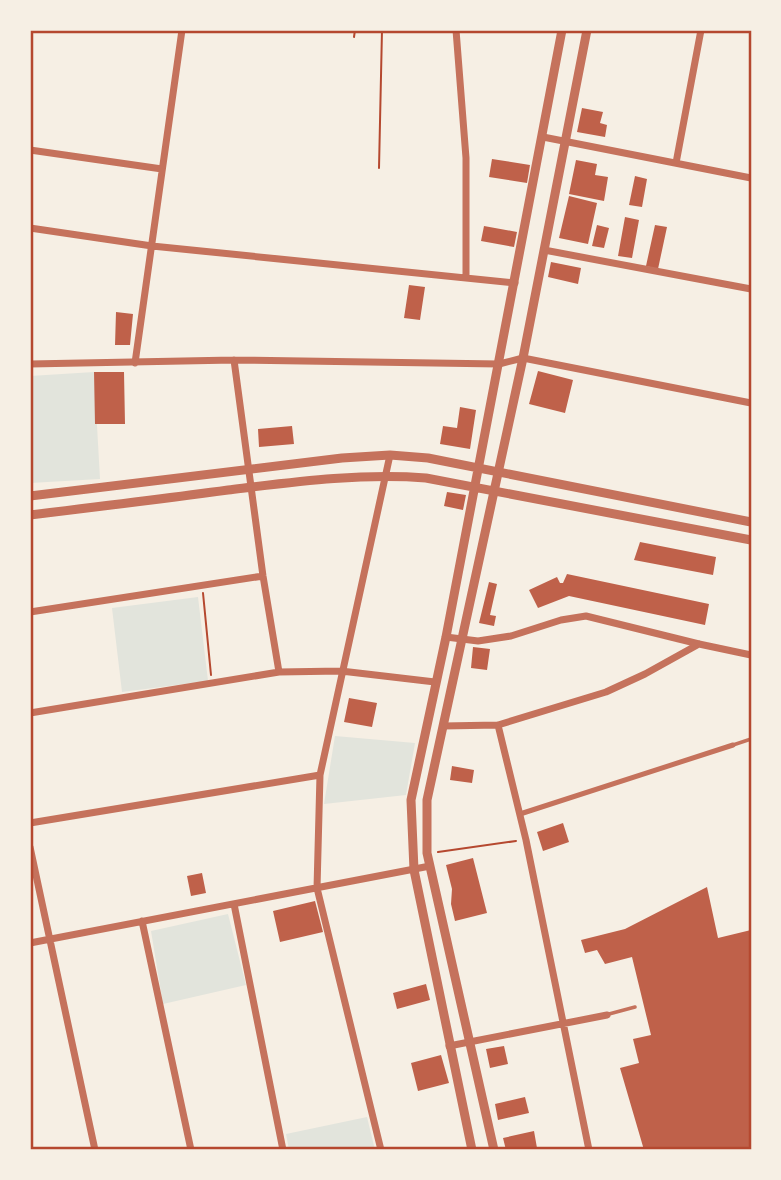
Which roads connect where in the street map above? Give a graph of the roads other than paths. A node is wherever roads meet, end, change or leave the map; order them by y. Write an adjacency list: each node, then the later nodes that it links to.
1 (182, 30): 10 (street)
2 (456, 30): 15 (street)
3 (562, 30): 6 (street)
4 (587, 30): 7 (street)
5 (701, 30): 9 (street)
6 (543, 137): 7 (street); 16 (street)
7 (566, 141): 9 (street); 14 (street)
8 (30, 150): 10 (street)
9 (676, 163): 11 (street)
10 (162, 169): 13 (street)
11 (751, 178)
12 (30, 228): 13 (street)
13 (152, 246): 15 (street); 20 (street)
14 (544, 250): 17 (street); 18 (street)
15 (466, 277): 16 (street)
16 (514, 283): 22 (street)
17 (751, 289)
18 (523, 358): 22 (street); 23 (street); 27 (street)
19 (234, 359): 20 (street); 22 (street); 26 (street)
20 (135, 363): 21 (street)
21 (30, 364)
22 (499, 364): 25 (street)
23 (751, 403)
24 (390, 455): 25 (street); 26 (street); 28 (street)
25 (478, 468): 27 (street); 30 (street)
26 (249, 469): 29 (street); 32 (street)
27 (499, 472): 31 (street); 33 (street)
28 (386, 475): 29 (street); 30 (street); 44 (street)
29 (251, 487): 34 (street); 38 (street)
30 (474, 488): 31 (street); 40 (street)
31 (495, 491): 35 (street); 41 (street)
32 (30, 496)
33 (637, 499): 35 (street); 36 (street)
34 (30, 515)
35 (633, 518): 37 (street)
36 (751, 522)
37 (751, 540)
38 (263, 576): 39 (street); 45 (street)
39 (30, 612)
40 (446, 636): 41 (street); 46 (street)
41 (463, 639): 42 (street); 49 (street)
42 (699, 644): 43 (street); 48 (street)
43 (751, 655)
44 (341, 671): 45 (street); 46 (street); 52 (street)
45 (278, 672): 47 (street)
46 (435, 682): 57 (street)
47 (30, 713)
48 (498, 725): 49 (street); 53 (street)
49 (443, 726): 56 (street)
50 (751, 739): 51 (lane)
51 (733, 745): 53 (street)
52 (320, 775): 54 (street); 58 (street)
53 (520, 814): 65 (street)
54 (30, 823)
55 (30, 847): 61 (street)
56 (430, 866): 57 (street); 66 (street)
57 (414, 870): 58 (street); 67 (street)
58 (317, 888): 59 (street); 71 (street)
59 (234, 904): 60 (street); 70 (street)
60 (142, 921): 61 (street); 69 (street)
61 (50, 939): 62 (street); 68 (street)
62 (30, 943)
63 (635, 1007): 64 (lane)
64 (607, 1015): 65 (street)
65 (562, 1024): 66 (street); 74 (street)
66 (469, 1042): 67 (street); 73 (street)
67 (449, 1046): 72 (street)
68 (95, 1150)
69 (191, 1150)
70 (283, 1150)
71 (381, 1150)
72 (472, 1150)
73 (494, 1150)
74 (589, 1150)

